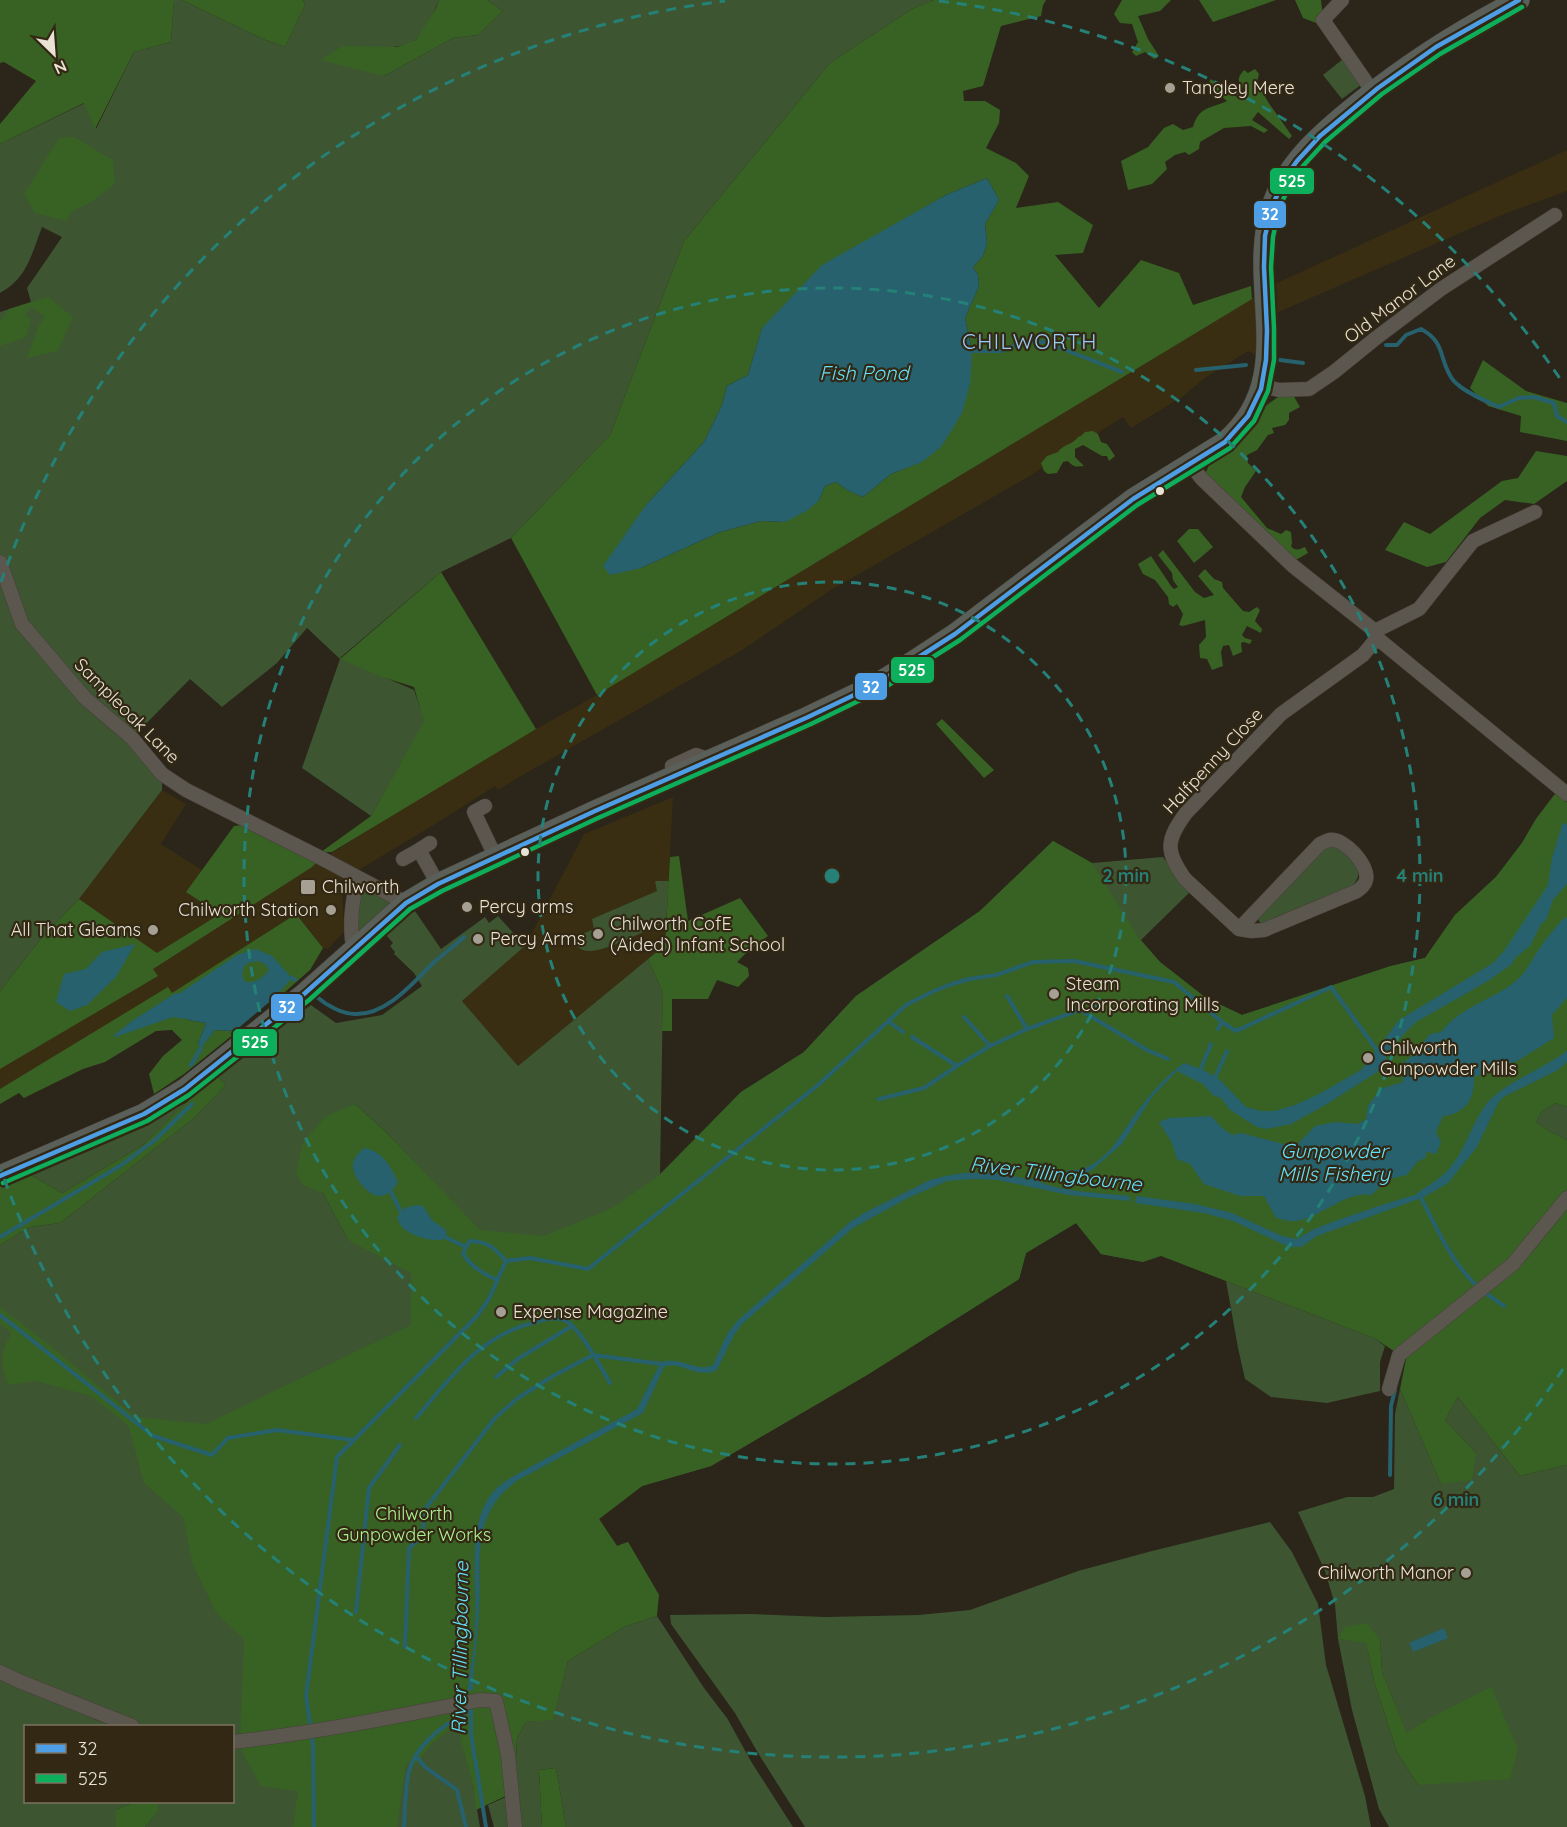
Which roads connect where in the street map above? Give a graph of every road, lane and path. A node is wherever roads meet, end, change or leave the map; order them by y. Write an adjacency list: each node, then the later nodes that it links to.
1 (1342, 0): 3 (street)
2 (1519, 0): 3 (main road)
3 (1373, 92): 5 (main road)
4 (1555, 215): 5 (street, Old Manor Lane)
5 (1262, 386): 6 (main road)
6 (1190, 464): 9 (street); 10 (main road)
7 (1535, 512): 9 (street)
8 (0, 562): 16 (street, Sampleoak Lane)
9 (1376, 634): 11 (street); 19 (street, Halfpenny Close)
10 (638, 787): 12 (street); 14 (main road)
11 (1566, 792)
12 (586, 805)
13 (476, 812): 14 (street)
14 (495, 856): 17 (main road)
15 (403, 860): 17 (street)
16 (359, 879): 18 (street, Sampleoak Lane); 20 (street)
17 (438, 884): 18 (main road)
18 (406, 903): 20 (main road)
19 (1239, 928): 19 (street)
20 (358, 946): 21 (main road)
21 (0, 1176)
22 (1567, 1198): 23 (street)
23 (1389, 1389)
24 (0, 1672): 25 (street)
25 (129, 1725)
26 (234, 1742): 27 (street)
27 (515, 1827)

